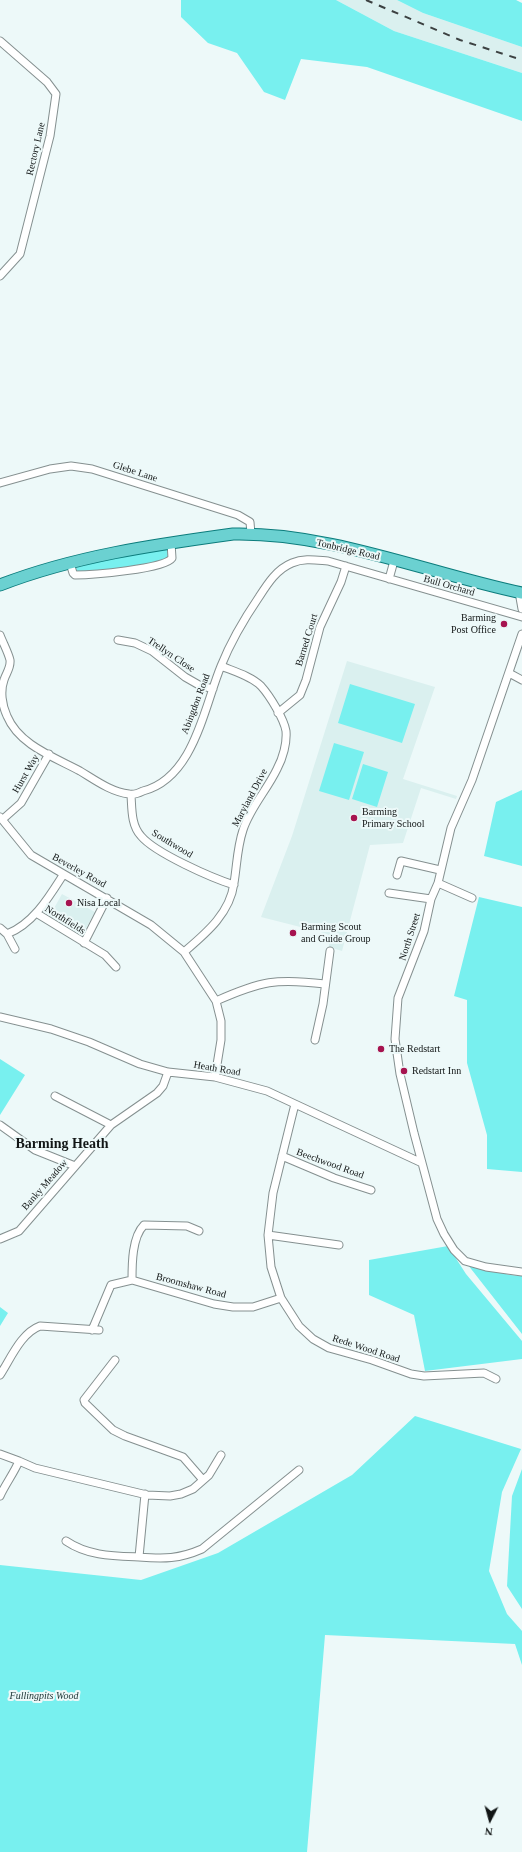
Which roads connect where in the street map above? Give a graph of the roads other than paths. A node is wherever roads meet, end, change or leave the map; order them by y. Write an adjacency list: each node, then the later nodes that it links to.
1 (0, 41): 2 (street, Rectory Lane)
2 (0, 276)
3 (0, 483): 4 (street, Glebe Lane)
4 (251, 534): 5 (main road, Tonbridge Road); 6 (main road, Tonbridge Road)
5 (171, 543): 7 (main road, Tonbridge Road); 7 (street)
6 (394, 560): 9 (street); 11 (main road, Tonbridge Road)
7 (70, 563): 10 (main road, Tonbridge Road)
8 (346, 566): 9 (street, Abingdon Road); 17 (street, Abingdon Road); 22 (street, Barned Court)
9 (389, 579): 13 (street, Bull Orchard)
10 (0, 585)
11 (520, 593): 12 (street)
12 (522, 609)
13 (522, 616)
14 (522, 634): 18 (street, North Street)
15 (0, 635): 20 (street)
16 (118, 640): 21 (street, Trellyn Close)
17 (221, 666): 21 (street, Abingdon Road); 22 (street, Maryland Drive)
18 (509, 673): 19 (street); 27 (street, North Street)
19 (522, 680)
20 (2, 681): 23 (street)
21 (213, 689): 25 (street, Abingdon Road)
22 (278, 713): 31 (street, Maryland Drive)
23 (4, 718): 24 (street)
24 (49, 754): 25 (street); 26 (street, Hurst Way)
25 (131, 795): 31 (street, Southwood)
26 (2, 818): 28 (street, Beverley Road)
27 (440, 870): 29 (street); 30 (street, North Street)
28 (63, 875): 33 (street, Beverley Road); 36 (street)
29 (397, 875)
30 (438, 883): 34 (street); 35 (street, North Street)
31 (234, 885): 42 (street, Maryland Drive)
32 (389, 893): 35 (street)
33 (107, 898): 39 (street, Northfields); 42 (street, Beverley Road)
34 (472, 898)
35 (431, 899): 55 (street, North Street)
36 (36, 913): 38 (street); 39 (street, Northfields)
37 (0, 928): 38 (street)
38 (7, 934): 40 (street)
39 (84, 943): 43 (street, Northfields)
40 (15, 949)
41 (330, 949): 44 (street)
42 (184, 952): 45 (street, Beverley Road)
43 (116, 968)
44 (325, 984): 45 (street); 47 (street)
45 (216, 1001): 49 (street, Beverley Road)
46 (0, 1017): 48 (street, Heath Road)
47 (315, 1040)
48 (168, 1072): 49 (street, Heath Road); 52 (street, Banky Meadow)
49 (215, 1077): 51 (street, Heath Road)
50 (55, 1096): 52 (street)
51 (295, 1104): 54 (street, Rede Wood Road); 55 (street, Heath Road)
52 (111, 1125): 56 (street, Banky Meadow)
53 (1, 1126): 56 (street)
54 (282, 1156): 57 (street, Beechwood Road); 59 (street, Rede Wood Road)
55 (422, 1163): 62 (street, North Street)
56 (75, 1166): 60 (street, Banky Meadow)
57 (371, 1190)
58 (199, 1231): 63 (street)
59 (268, 1235): 61 (street); 64 (street, Rede Wood Road)
60 (0, 1239)
61 (339, 1245)
62 (522, 1272)
63 (132, 1280): 64 (street, Broomshaw Road); 66 (street, Broomshaw Road)
64 (281, 1298): 67 (street, Rede Wood Road)
65 (115, 1360): 72 (street)
66 (0, 1375)
67 (496, 1379)
68 (0, 1454): 70 (street)
69 (221, 1455): 72 (street)
70 (18, 1460): 73 (street); 74 (street)
71 (299, 1470): 76 (street)
72 (203, 1480): 73 (street)
73 (145, 1494): 76 (street)
74 (0, 1496)
75 (66, 1541): 76 (street)
76 (139, 1556)

